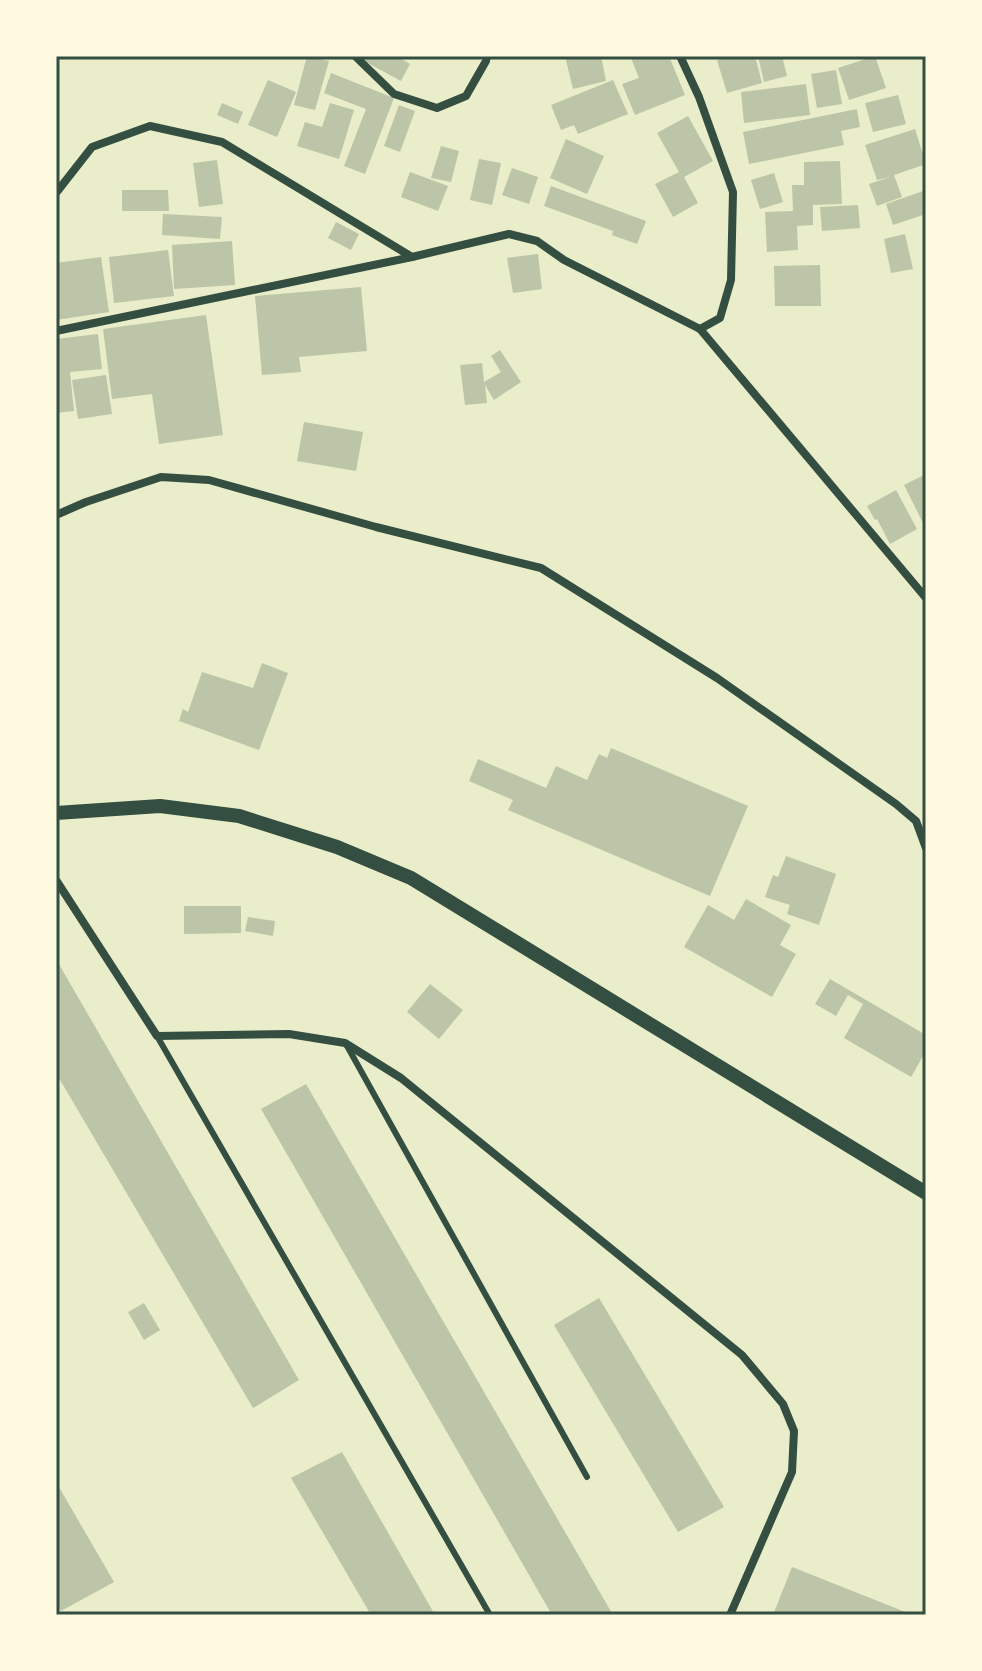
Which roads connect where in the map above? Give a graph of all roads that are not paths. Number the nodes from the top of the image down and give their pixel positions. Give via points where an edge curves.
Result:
1 (355, 56) edge
2 (487, 56) edge
3 (680, 56) edge
4 (56, 193) edge
5 (412, 257) junction
6 (700, 329) junction
7 (56, 331) edge
8 (56, 515) edge
9 (926, 598) edge
10 (56, 813) edge
11 (926, 848) edge
12 (56, 880) edge
13 (157, 1036) junction
14 (345, 1043) junction
15 (926, 1193) edge
16 (587, 1477) dead end
17 (490, 1615) edge
18 (730, 1615) edge

1 - 2 street via 394,94 437,108 466,96
3 - 6 street via 733,192 731,280 720,318
4 - 5 street via 92,147 150,126 222,142
5 - 6 street via 509,234 537,241
5 - 7 street
6 - 9 street
8 - 11 street via 161,477 209,480 541,568 717,678 896,804 916,821
10 - 15 street via 160,806 239,816 337,847 411,878
12 - 13 street
13 - 14 street via 289,1034
13 - 17 lane
14 - 16 lane
14 - 18 street via 401,1078 742,1355 783,1404 794,1431 792,1472

